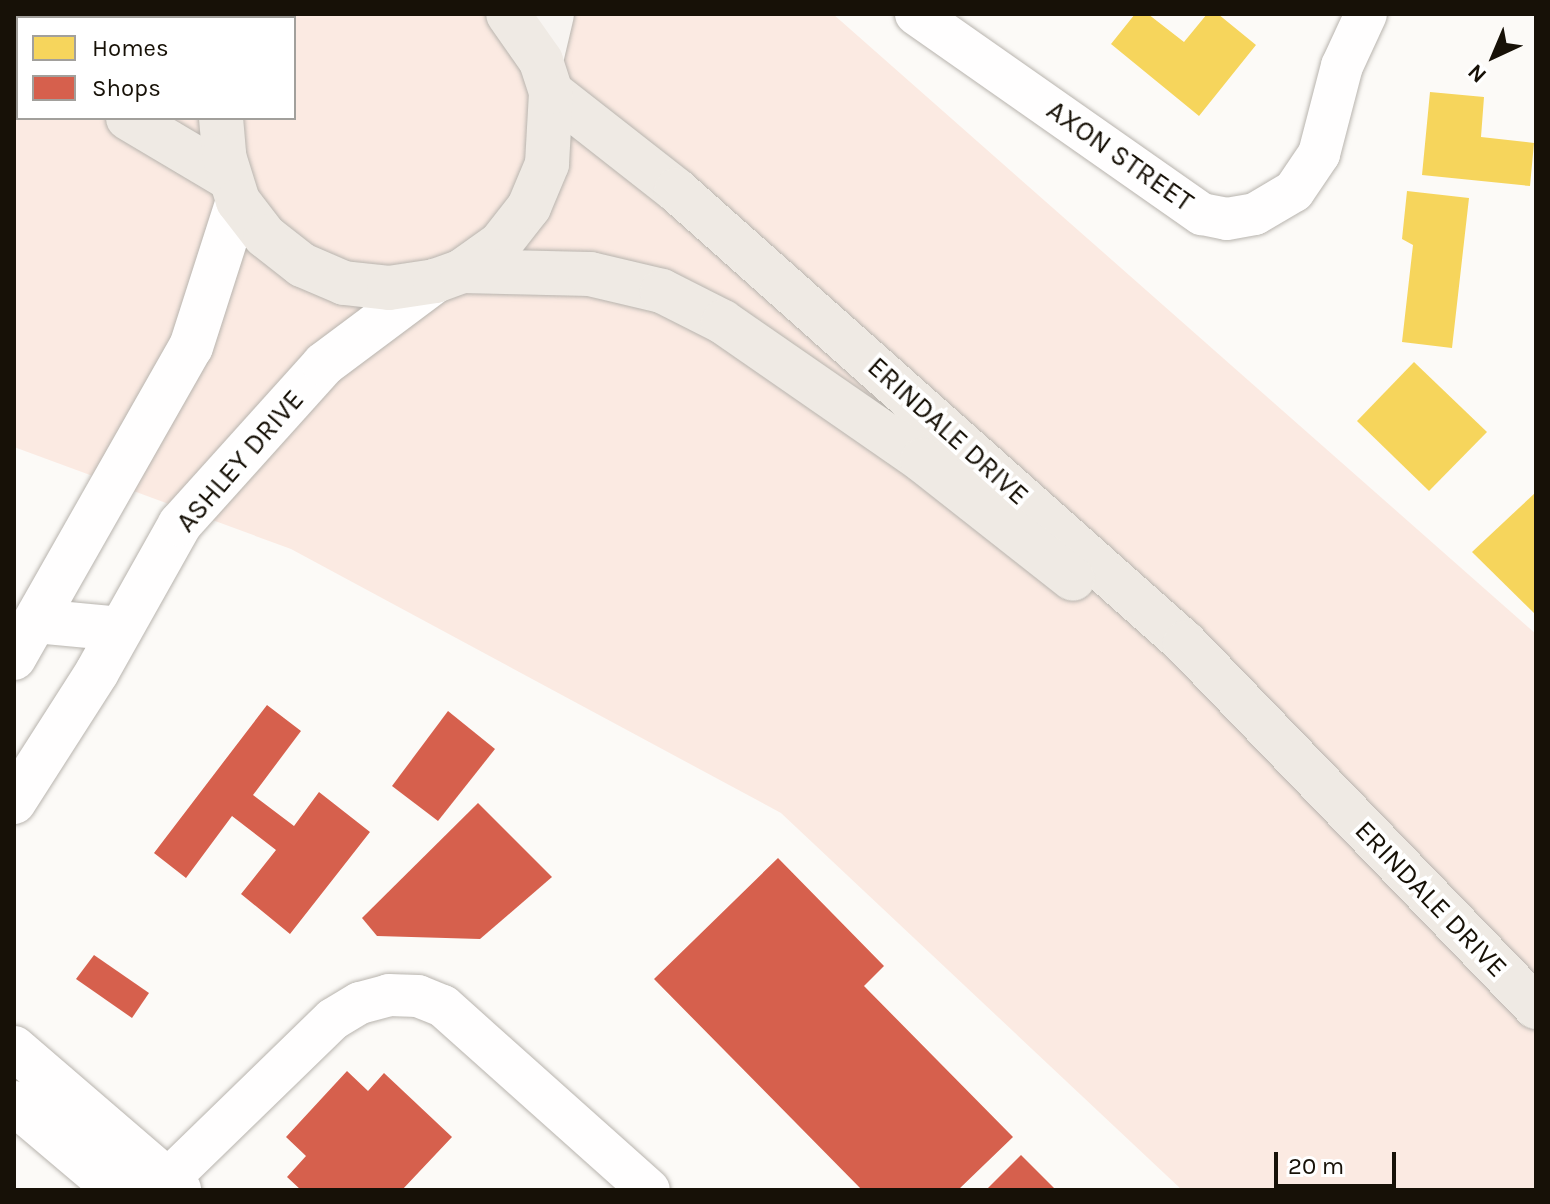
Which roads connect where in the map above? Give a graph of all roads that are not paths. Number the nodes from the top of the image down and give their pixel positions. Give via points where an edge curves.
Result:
1 (508, 14) edge
2 (552, 14) edge
3 (916, 14) edge
4 (1366, 14) edge
5 (546, 76) junction
6 (131, 120) edge
7 (221, 120) edge
8 (234, 190) junction
9 (448, 276) junction
10 (36, 621) junction
11 (121, 629) junction
12 (14, 658) edge
13 (1327, 791) junction
14 (14, 802) edge
15 (1536, 1007) edge
16 (14, 1048) edge
17 (14, 1103) edge
18 (168, 1186) edge
19 (117, 1190) edge
20 (649, 1190) edge

1 - 5 main road, ERINDALE DRIVE
2 - 5 main road
3 - 4 street, AXON STREET via 1202,214 1227,219 1255,214 1294,191 1319,154 1342,66
5 - 9 main road via 547,164 529,207 500,244
5 - 13 main road, ERINDALE DRIVE via 1185,643
6 - 8 main road
7 - 8 main road
8 - 9 main road, ERINDALE DRIVE via 265,236 302,265 344,283 389,288
8 - 10 street via 191,347
9 - 11 street, ASHLEY DRIVE via 324,364 180,524
9 - 13 main road, ERINDALE DRIVE via 590,274 662,291 723,322 922,460
10 - 11 street
10 - 12 street
11 - 14 street, ASHLEY DRIVE
13 - 15 main road, ERINDALE DRIVE
16 - 18 street
17 - 19 street
18 - 20 street via 333,1019 360,1003 389,995 418,996 443,1006

